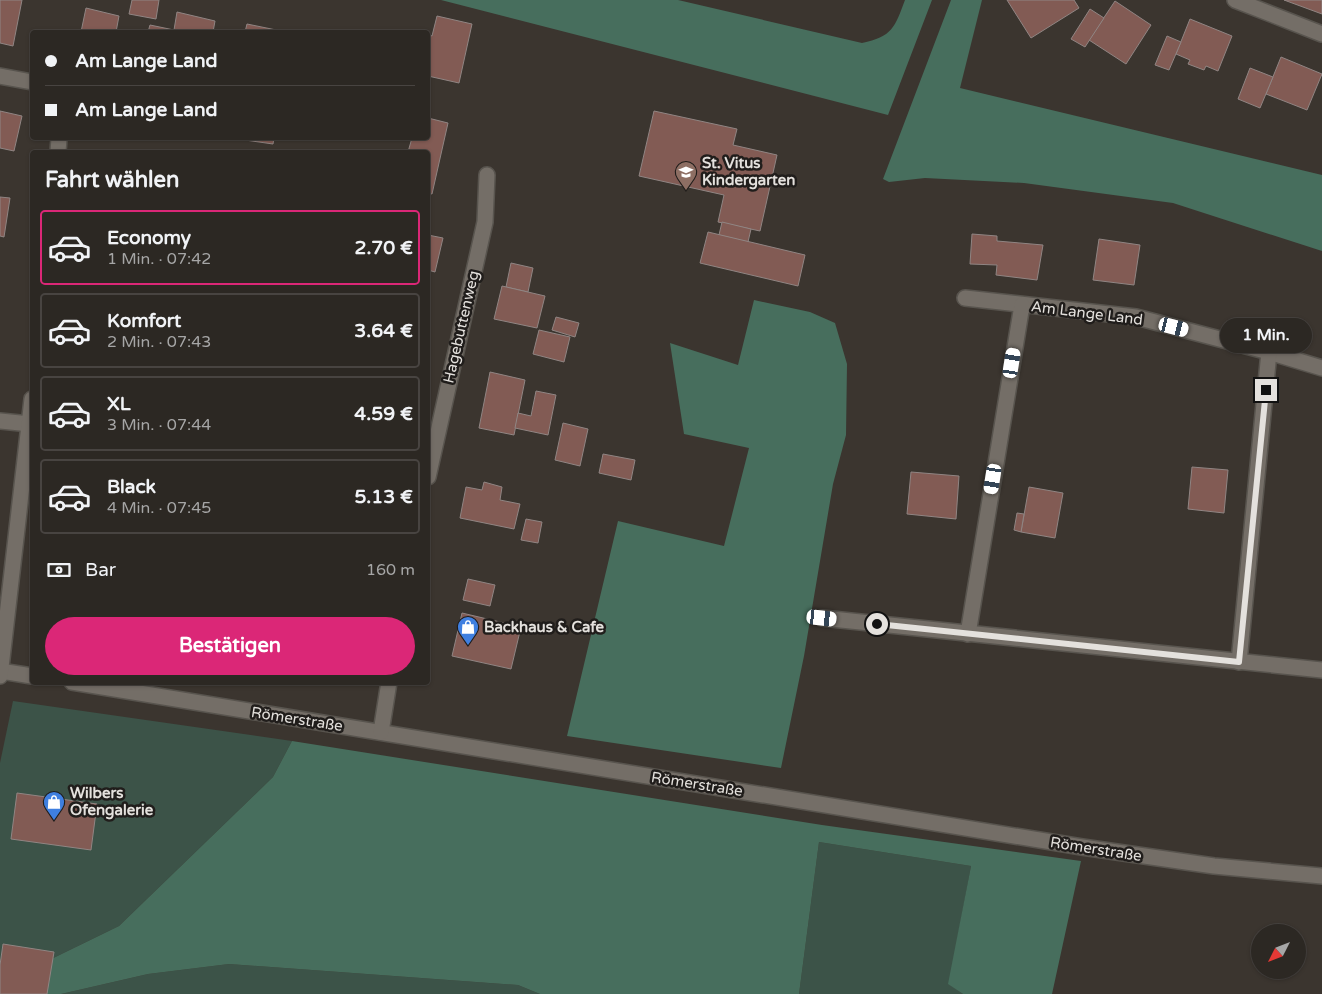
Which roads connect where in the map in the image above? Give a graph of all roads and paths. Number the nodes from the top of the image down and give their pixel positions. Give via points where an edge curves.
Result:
1 (1235, 0) edge
2 (1322, 34) edge
3 (0, 76) edge
4 (30, 82) edge
5 (487, 175) dead end
6 (965, 298) dead end
7 (1022, 305) junction
8 (1269, 352) junction
9 (1322, 368) edge
10 (0, 421) edge
11 (30, 424) joint
12 (430, 468) edge
13 (822, 618) dead end
14 (968, 634) junction
15 (1239, 662) junction
16 (1322, 670) edge
17 (0, 673) edge
18 (30, 676) edge
19 (91, 685) edge
20 (389, 685) edge
21 (381, 732) junction
22 (1322, 876) edge

1 - 2 street
3 - 4 street
5 - 12 street, Hagebuttenweg via 485,222
6 - 7 street, Am Lange Land
7 - 8 street, Am Lange Land via 1136,317
7 - 14 street, Am Lange Land
8 - 9 street, Am Lange Land
8 - 15 street
10 - 11 street
11 - 17 street
13 - 14 street
14 - 15 street
15 - 16 street
17 - 18 street
19 - 21 street, Römerstraße
20 - 21 street
21 - 22 street, Römerstraße via 1082,847 1214,866

